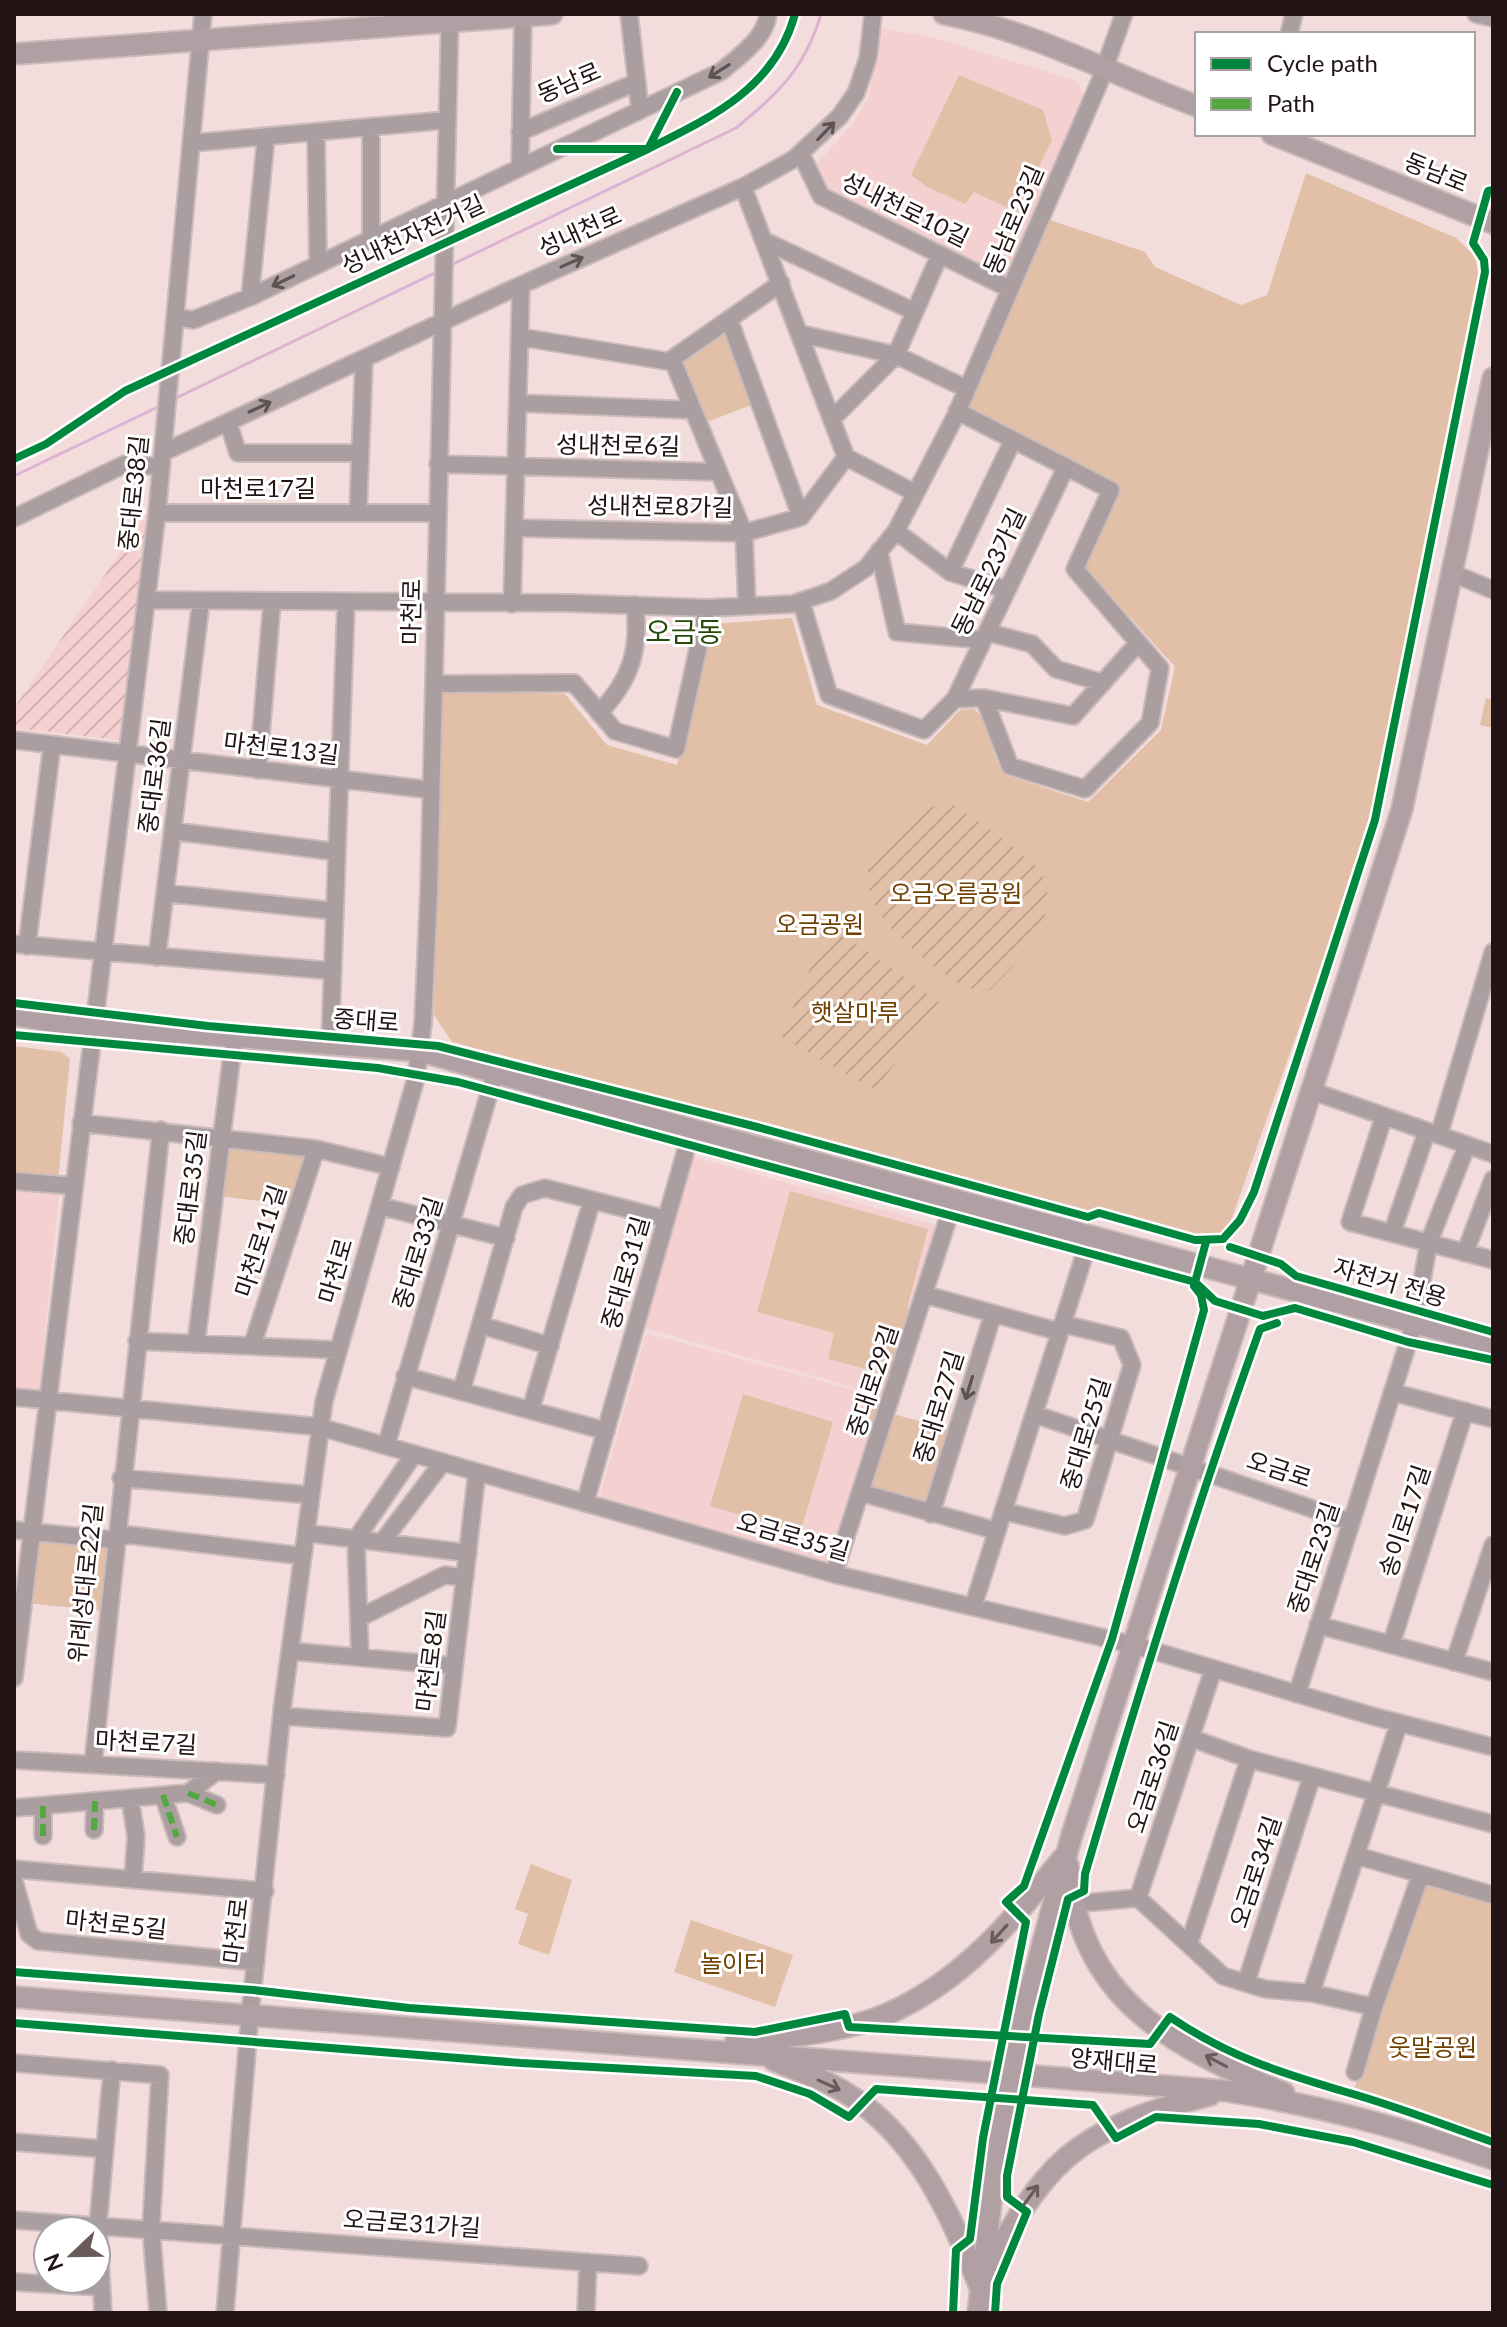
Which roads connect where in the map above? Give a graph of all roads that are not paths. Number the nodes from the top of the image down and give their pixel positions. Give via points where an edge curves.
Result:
1 (203, 14) edge
2 (552, 14) edge
3 (629, 14) edge
4 (768, 14) edge
5 (873, 14) edge
6 (1124, 14) edge
7 (1476, 14) edge
8 (533, 15) edge
9 (952, 15) edge
10 (448, 16) edge
11 (1493, 18) edge
12 (364, 20) edge
13 (201, 38) junction
14 (14, 54) edge
15 (1105, 69) junction
16 (637, 82) junction
17 (1195, 105) edge
18 (640, 110) junction
19 (447, 120) junction
20 (371, 128) junction
21 (520, 132) junction
22 (316, 133) junction
23 (1277, 136) edge
24 (266, 137) junction
25 (192, 143) junction
26 (801, 154) junction
27 (520, 167) junction
28 (743, 187) junction
29 (444, 203) junction
30 (1493, 223) edge
31 (371, 238) junction
32 (765, 241) junction
33 (940, 254) junction
34 (318, 264) junction
35 (781, 283) junction
36 (521, 285) junction
37 (1010, 289) junction
38 (250, 297) junction
39 (915, 312) junction
40 (729, 319) junction
41 (440, 320) junction
42 (176, 326) junction
43 (801, 334) junction
44 (520, 337) junction
45 (896, 355) junction
46 (364, 359) junction
47 (672, 360) junction
48 (1493, 378) edge
49 (967, 389) junction
50 (518, 403) junction
51 (692, 410) junction
52 (957, 411) junction
53 (832, 419) junction
54 (228, 422) junction
55 (1013, 440) junction
56 (360, 453) junction
57 (163, 455) junction
58 (846, 457) junction
59 (438, 464) junction
60 (1066, 467) junction
61 (516, 468) junction
62 (718, 472) junction
63 (915, 493) junction
64 (157, 513) junction
65 (358, 513) junction
66 (438, 513) junction
67 (801, 517) junction
68 (14, 518) edge
69 (514, 528) junction
70 (896, 531) junction
71 (744, 533) junction
72 (879, 551) junction
73 (950, 572) junction
74 (1452, 573) junction
75 (1007, 590) junction
76 (1493, 590) edge
77 (146, 600) junction
78 (201, 601) junction
79 (801, 601) junction
80 (272, 602) junction
81 (346, 603) junction
82 (512, 604) junction
83 (436, 605) junction
84 (635, 605) junction
85 (747, 606) junction
86 (707, 608) junction
87 (985, 636) junction
88 (1138, 643) junction
89 (1103, 683) junction
90 (434, 684) junction
91 (984, 698) junction
92 (955, 699) junction
93 (599, 713) junction
94 (14, 740) edge
95 (52, 745) junction
96 (127, 755) junction
97 (181, 761) junction
98 (258, 770) junction
99 (340, 780) junction
100 (431, 790) junction
101 (173, 831) junction
102 (337, 852) junction
103 (165, 893) junction
104 (335, 911) junction
105 (20, 945) edge
106 (101, 952) junction
107 (1493, 952) edge
108 (157, 957) junction
109 (333, 971) junction
110 (14, 1015) edge
111 (92, 1027) junction
112 (234, 1038) junction
113 (330, 1045) junction
114 (420, 1051) junction
115 (495, 1073) junction
116 (1312, 1091) junction
117 (1384, 1116) junction
118 (81, 1123) junction
119 (692, 1129) junction
120 (161, 1130) junction
121 (1433, 1133) junction
122 (221, 1137) junction
123 (1467, 1145) junction
124 (316, 1149) junction
125 (1493, 1154) edge
126 (391, 1167) junction
127 (1493, 1179) edge
128 (14, 1181) edge
129 (74, 1186) junction
130 (592, 1200) junction
131 (954, 1200) junction
132 (380, 1206) junction
133 (666, 1219) junction
134 (452, 1224) junction
135 (1392, 1233) junction
136 (1090, 1237) junction
137 (506, 1238) junction
138 (1429, 1242) junction
139 (1465, 1253) junction
140 (1493, 1260) edge
141 (1250, 1279) junction
142 (926, 1295) junction
143 (993, 1314) junction
144 (1414, 1324) junction
145 (481, 1325) junction
146 (1062, 1328) junction
147 (137, 1341) junction
148 (196, 1344) junction
149 (1493, 1344) edge
150 (252, 1346) junction
151 (550, 1346) junction
152 (338, 1350) junction
153 (405, 1376) junction
154 (462, 1389) junction
155 (1392, 1392) junction
156 (14, 1397) edge
157 (49, 1400) junction
158 (129, 1408) junction
159 (531, 1409) junction
160 (1465, 1411) junction
161 (1034, 1414) junction
162 (1493, 1419) edge
163 (320, 1427) junction
164 (606, 1431) junction
165 (1111, 1439) junction
166 (386, 1446) junction
167 (414, 1454) junction
168 (443, 1462) junction
169 (1191, 1468) junction
170 (477, 1472) junction
171 (121, 1478) junction
172 (862, 1493) junction
173 (311, 1495) junction
174 (585, 1503) junction
175 (1003, 1511) junction
176 (931, 1514) junction
177 (1351, 1522) junction
178 (22, 1530) edge
179 (997, 1531) junction
180 (306, 1533) junction
181 (356, 1539) junction
182 (114, 1540) junction
183 (382, 1542) junction
184 (1493, 1545) edge
185 (468, 1553) junction
186 (303, 1556) junction
187 (834, 1574) junction
188 (465, 1578) junction
189 (973, 1607) junction
190 (359, 1618) junction
191 (1318, 1625) junction
192 (1134, 1645) junction
193 (1391, 1645) junction
194 (290, 1651) junction
195 (360, 1658) junction
196 (1454, 1662) junction
197 (454, 1666) junction
198 (1213, 1670) junction
199 (1493, 1672) edge
200 (14, 1678) edge
201 (1297, 1694) junction
202 (282, 1716) junction
203 (1399, 1723) junction
204 (1191, 1738) junction
205 (1493, 1747) edge
206 (1249, 1759) junction
207 (14, 1760) edge
208 (93, 1764) junction
209 (217, 1771) junction
210 (276, 1775) junction
211 (1312, 1776) junction
212 (188, 1793) junction
213 (1377, 1794) junction
214 (163, 1795) junction
215 (130, 1798) junction
216 (95, 1801) junction
217 (217, 1805) dead end
218 (43, 1806) junction
219 (14, 1808) edge
220 (1493, 1824) edge
221 (94, 1830) dead end
222 (43, 1836) dead end
223 (177, 1837) dead end
224 (1067, 1853) junction
225 (1358, 1856) junction
226 (14, 1869) edge
227 (1421, 1874) junction
228 (133, 1879) junction
229 (14, 1881) edge
230 (265, 1891) junction
231 (1493, 1895) edge
232 (1138, 1898) junction
233 (1072, 1904) junction
234 (1189, 1944) junction
235 (256, 1962) junction
236 (1246, 1983) junction
237 (1311, 1993) junction
238 (14, 1997) edge
239 (1374, 2007) junction
240 (250, 2014) junction
241 (689, 2049) junction
242 (758, 2054) junction
243 (14, 2063) edge
244 (112, 2070) junction
245 (1355, 2072) dead end
246 (1227, 2091) junction
247 (1312, 2105) junction
248 (14, 2142) edge
249 (105, 2149) junction
250 (1493, 2159) edge
251 (99, 2215) edge
252 (112, 2226) edge
253 (151, 2228) junction
254 (231, 2234) junction
255 (588, 2262) junction
256 (639, 2266) dead end
257 (980, 2287) junction
258 (158, 2313) edge
259 (225, 2313) edge
260 (586, 2313) edge
261 (978, 2313) edge

1 - 13 street, 중대로38길
2 - 8 main road
3 - 16 street, 동남로
4 -> 18 street via 750,47 722,71
26 -> 5 street, 성내천로 via 856,93 868,58
6 - 15 street, 동남로23길
7 - 11 street
8 - 10 main road
8 - 21 street, 동남로
9 - 15 main road via 1038,39
10 - 12 main road
10 - 19 street, 마천로
12 - 13 main road
13 - 14 main road
13 - 25 street, 중대로38길
15 - 17 main road
15 - 37 street, 동남로23길
16 - 18 street, 동남로
16 - 21 street, 동남로
18 - 27 street
19 - 20 street
19 - 29 street, 마천로
20 - 22 street
20 - 31 street
21 - 27 street, 동남로
22 - 24 street
22 - 34 street
23 - 30 main road, 동남로
24 - 25 street
24 - 38 street
25 - 42 street, 중대로38길
26 - 28 street, 성내천로
26 - 33 street, 성내천로10길 via 821,196
27 - 29 street
28 - 32 street
36 -> 28 street, 성내천로
29 - 31 street
29 - 41 street, 마천로
31 - 34 street
32 - 35 street
32 - 39 street
33 - 37 street, 성내천로10길
33 - 39 street
34 -> 38 street
35 - 40 street
35 - 43 street
36 - 41 street, 성내천로
36 - 44 street
37 - 49 street, 동남로23길
38 - 42 street
39 - 45 street
40 - 47 street
40 - 67 street
41 - 46 street, 성내천로
41 - 59 street, 마천로
42 - 57 street, 중대로38길
43 - 45 street
43 - 53 street
44 - 47 street
44 - 50 street
45 - 49 street
45 - 53 street
54 -> 46 street, 성내천로
46 - 56 street
47 - 51 street
48 - 74 main road
49 - 52 street, 동남로23길
50 - 51 street, 성내천로6길
50 - 61 street
51 - 62 street
52 - 55 street
52 - 63 street, 동남로23길
53 - 58 street
54 - 56 street via 238,453
54 - 57 street, 성내천로
55 - 60 street
55 - 73 street, 동남로23가길
56 - 65 street
57 - 64 street, 중대로38길
57 - 68 street, 성내천로 via 125,464
58 - 63 street
58 - 67 street
59 - 61 street, 성내천로6길
59 - 66 street, 마천로
60 - 75 street, 동남로23가길
60 - 88 street via 1111,490 1075,569
61 - 62 street, 성내천로6길
61 - 69 street
62 - 71 street
63 - 70 street, 동남로23길
64 - 65 street, 마천로17길
64 - 77 street, 중대로38길
65 - 66 street, 마천로17길
66 - 83 street, 마천로
67 - 71 street, 성내천로8가길
69 - 71 street, 성내천로8가길
69 - 82 street
70 - 72 street, 동남로23길
70 - 73 street
71 - 85 street
72 - 79 street, 동남로23길 via 866,568 831,591
72 - 87 street via 897,632
73 - 75 street
74 - 76 street
74 - 116 main road via 1402,809
75 - 87 street, 동남로23가길
77 - 78 street, 동남로23길
77 - 96 street, 중대로38길
78 - 80 street, 동남로23길
78 - 97 street, 중대로36길
79 - 85 street, 동남로23길
79 - 92 street, 동남로23가길 via 829,695 924,730
80 - 81 street, 동남로23길
80 - 98 street
81 - 83 street, 동남로23길
81 - 99 street
82 - 83 street, 동남로23길
82 - 84 street, 동남로23길
83 - 90 street, 마천로
84 - 86 street, 동남로23길
84 - 93 street via 635,660 627,680
85 - 86 street, 동남로23길
86 - 93 street via 676,749 615,731
87 - 89 street via 1032,644 1056,669
87 - 92 street, 동남로23가길
88 - 89 street
88 - 91 street via 1160,668 1150,723 1085,789 1010,766
89 - 91 street via 1073,716
90 - 93 street via 574,683
90 - 100 street, 마천로
91 - 92 street
94 - 95 street, 마천로13길
95 - 96 street, 마천로13길
95 - 105 street
96 - 97 street, 마천로13길
96 - 106 street, 중대로38길
97 - 98 street, 마천로13길
97 - 101 street, 중대로36길
98 - 99 street, 마천로13길
99 - 100 street, 마천로13길
99 - 102 street
100 - 114 street, 마천로
101 - 102 street
101 - 103 street, 중대로36길
102 - 104 street
103 - 104 street
103 - 108 street, 중대로36길
104 - 109 street
105 - 106 street
106 - 108 street
106 - 111 street, 중대로38길
107 - 121 street
108 - 109 street
109 - 113 street
110 - 111 main road, 중대로
111 - 112 main road, 중대로
111 - 118 street, 중대로38길
112 - 113 main road, 중대로
112 - 122 street, 중대로35길
113 - 114 main road, 중대로
114 - 115 main road, 중대로
114 - 126 street, 마천로
115 - 119 main road, 중대로
115 - 134 street, 중대로33길
116 - 117 street
116 - 141 main road
117 - 121 street
117 - 135 street via 1350,1222
118 - 120 street
118 - 129 street, 중대로38길
119 - 131 main road, 중대로
119 - 133 street, 중대로31길
120 - 122 street
120 - 147 street, 위례성대로22길
121 - 123 street
121 - 135 street
122 - 124 street
122 - 148 street, 중대로35길
123 - 125 street
123 - 138 street, 중대로23길
124 - 126 street
124 - 150 street, 마천로11길
126 - 132 street, 마천로
127 - 139 street
128 - 129 street
129 - 157 street, 중대로38길
130 - 133 street
130 - 137 street via 545,1188 531,1190 514,1207
130 - 151 street
131 - 136 main road, 중대로
131 - 142 street, 중대로29길
132 - 134 street
132 - 152 street, 마천로
133 - 164 street, 중대로31길
134 - 137 street
134 - 153 street, 중대로33길
135 - 138 street
136 - 141 main road, 중대로
136 - 146 street
137 - 145 street
138 - 139 street
138 - 144 street, 중대로23길
139 - 140 street
141 - 144 main road, 중대로
141 - 169 main road
142 - 143 street, 중대로25길
142 - 172 street, 중대로29길
143 - 146 street, 중대로25길
143 -> 176 street, 중대로27길
144 - 149 main road, 중대로
144 - 155 street, 중대로23길
145 - 151 street
145 - 154 street
146 - 161 street
146 - 165 street, 중대로25길 via 1121,1338 1127,1349 1132,1365
147 - 148 street
147 - 158 street, 위례성대로22길
148 - 150 street
150 - 152 street
151 - 159 street
152 - 163 street, 마천로
153 - 154 street
153 - 166 street, 중대로33길
154 - 159 street
155 - 160 street
155 - 177 street, 중대로23길
156 - 157 street
157 - 158 street
157 - 178 street, 중대로38길
158 - 163 street
158 - 171 street, 위례성대로22길
159 - 164 street
160 - 162 street
160 - 193 street, 송이로17길
161 - 165 street, 오금로
161 - 175 street
163 - 166 street, 오금로35길
163 - 173 street, 마천로
164 - 174 street, 중대로31길
165 - 169 street, 오금로
165 - 175 street, 중대로25길 via 1085,1520 1065,1526
166 - 167 street, 오금로35길
167 - 168 street, 오금로35길
167 - 181 street
168 - 170 street, 오금로35길
168 - 183 street
169 - 177 street, 오금로
169 - 192 main road
170 - 174 street, 오금로35길
170 - 185 street, 마천로8길
171 - 173 street
171 - 182 street, 위례성대로22길
172 - 176 street
172 - 187 street, 중대로29길
173 - 180 street, 마천로
174 - 187 street, 오금로35길
175 - 179 street
176 - 179 street
177 - 191 street, 중대로23길
178 - 182 street
178 - 200 street, 중대로38길
179 - 189 street
180 - 181 street
180 - 186 street, 마천로
181 - 183 street
181 - 190 street
182 - 186 street via 129,1535
182 - 208 street, 위례성대로22길
183 - 185 street
184 - 196 street
185 - 188 street, 마천로8길
186 - 194 street, 마천로
187 - 189 street, 오금로35길
188 - 190 street, 마천로8길 via 445,1575
188 - 197 street, 마천로8길
189 - 192 street, 오금로35길
190 - 195 street
191 - 193 street
191 - 201 street, 중대로23길
192 - 198 street
192 - 224 main road
193 - 196 street
194 - 195 street
194 - 202 street, 마천로
195 - 197 street
196 - 199 street
197 - 202 street, 마천로8길 via 447,1728
198 - 201 street
198 - 204 street, 오금로36길
201 - 203 street
202 - 210 street, 마천로
203 - 205 street
203 - 213 street
204 - 206 street
204 - 232 street, 오금로36길
206 - 211 street
206 - 234 street, 오금로34길
207 - 208 street, 마천로7길
208 - 209 street, 마천로7길
209 - 210 street, 마천로7길
209 - 212 street
210 - 230 street, 마천로
211 - 213 street
211 - 236 street, 오금로34길
212 - 214 street
212 - 217 street
213 - 220 street
213 - 225 street
214 - 215 street
214 - 223 street
215 - 216 street
215 - 228 street via 136,1837
216 - 218 street
216 - 221 street
218 - 219 street
218 - 222 street
224 - 233 main road
224 -> 241 main road via 986,1948 932,1991 883,2016 805,2034
224 - 257 main road, bridge via 1000,2126
225 - 227 street
225 - 237 street
226 - 228 street
227 - 231 street
227 - 239 street
228 - 230 street
229 - 235 street, 마천로5길 via 29,1934 38,1941
230 - 235 street, 마천로
232 - 233 street
232 - 234 street
247 -> 233 main road via 1174,2039 1132,2007 1105,1980
234 - 236 street via 1223,1976
235 - 240 street, 마천로
236 - 237 street
237 - 239 street
238 - 240 main road, 양재대로
239 - 245 street
240 - 241 main road, 양재대로
240 - 254 street, 마천로
241 - 242 main road, 양재대로
242 - 246 main road, 양재대로
242 -> 257 main road via 846,2093 919,2162 951,2216
243 - 244 street
244 - 249 street
244 - 253 street via 160,2075
246 - 247 main road, 양재대로
257 -> 246 main road via 1016,2216 1045,2176 1079,2146 1118,2123
247 - 250 main road, 양재대로
248 - 249 street
249 - 251 street
252 - 253 street, 오금로31가길
253 - 254 street, 오금로31가길
253 - 258 street
254 - 255 street, 오금로31가길
254 - 259 street, 마천로
255 - 256 street, 오금로31가길
255 - 260 street
257 - 261 main road

